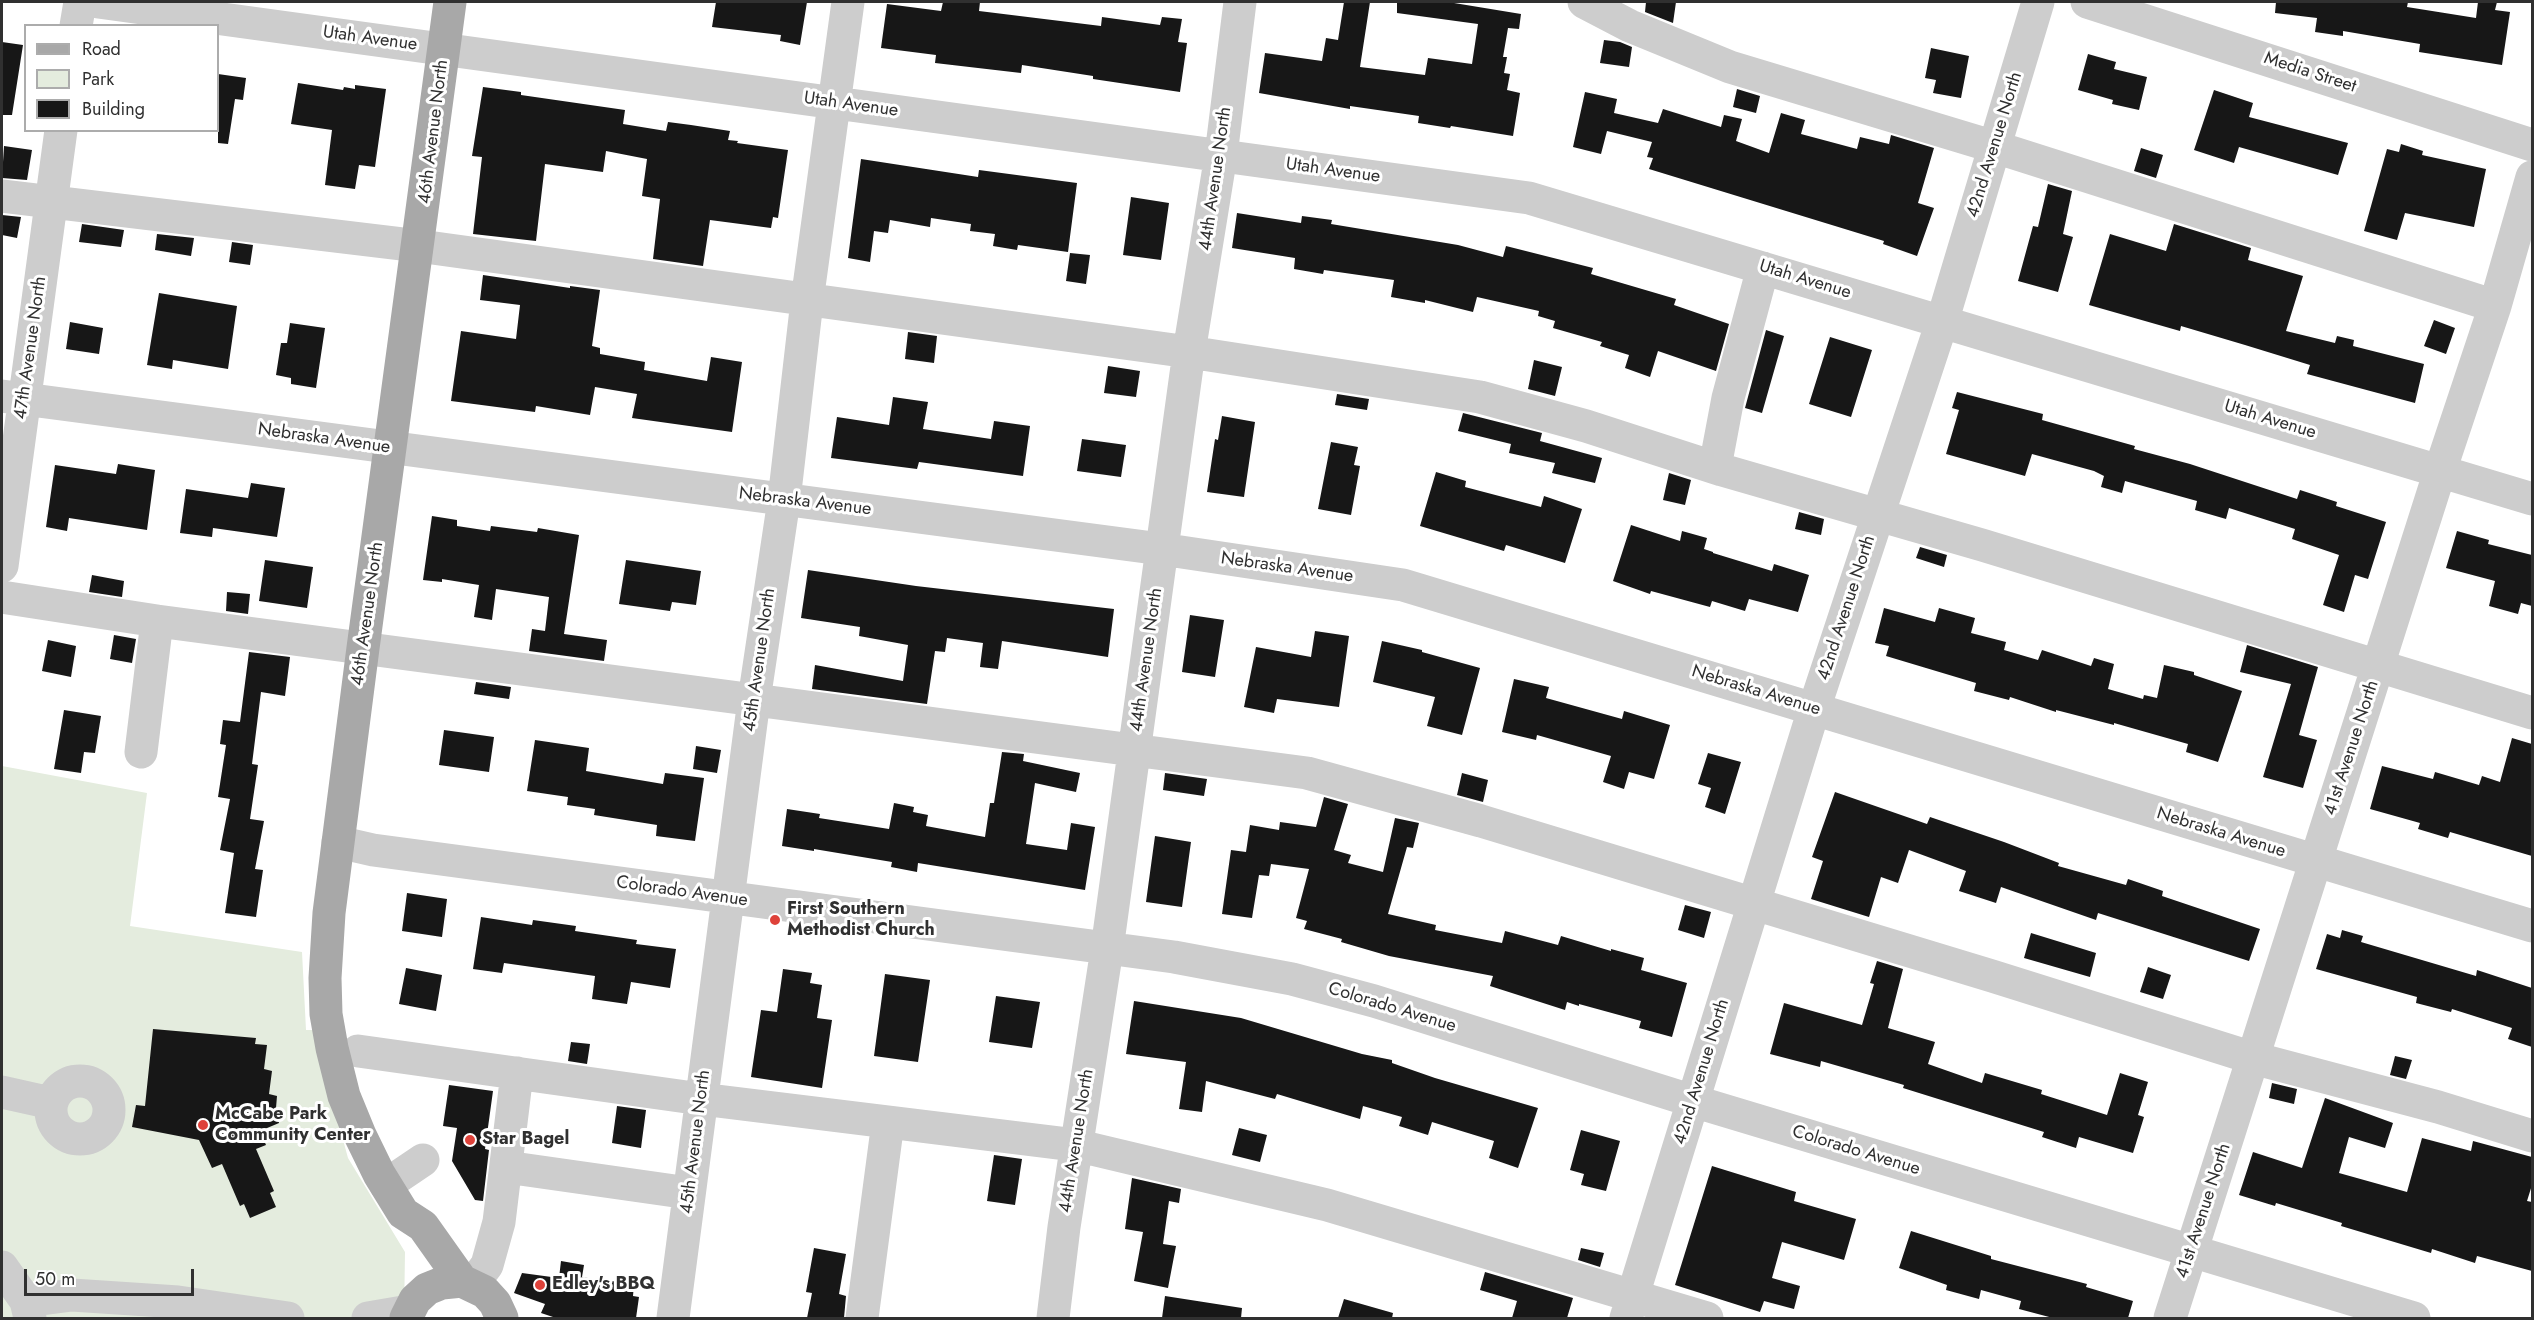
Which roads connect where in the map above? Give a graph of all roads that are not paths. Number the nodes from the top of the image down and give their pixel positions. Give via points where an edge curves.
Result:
1 (80, 2) edge
2 (98, 2) edge
3 (450, 2) edge
4 (848, 2) edge
5 (1240, 2) edge
6 (1584, 2) edge
7 (2038, 2) edge
8 (2087, 2) edge
9 (76, 24) edge
10 (444, 50) junction
11 (834, 102) junction
12 (61, 132) edge
13 (2532, 144) edge
14 (1995, 147) junction
15 (1221, 155) junction
16 (2532, 177) edge
17 (2, 196) edge
18 (51, 202) junction
19 (419, 246) junction
20 (1763, 268) junction
21 (807, 301) junction
22 (2495, 306) junction
23 (1942, 322) junction
24 (1189, 352) junction
25 (13, 397) edge
26 (390, 448) junction
27 (1715, 467) junction
28 (2440, 471) junction
29 (2532, 499) edge
30 (784, 500) junction
31 (1877, 516) junction
32 (1161, 549) junction
33 (2, 566) edge
34 (2, 597) edge
35 (157, 621) junction
36 (363, 648) junction
37 (2379, 665) junction
38 (754, 700) junction
39 (1814, 709) junction
40 (2532, 713) edge
41 (1135, 751) junction
42 (141, 752) dead end
43 (338, 842) junction
44 (2315, 862) junction
45 (728, 898) junction
46 (1754, 904) junction
47 (2532, 926) edge
48 (1107, 949) junction
49 (358, 1051) dead end
50 (2253, 1058) junction
51 (517, 1073) junction
52 (2, 1092) edge
53 (701, 1099) junction
54 (1693, 1101) junction
55 (51, 1103) dead end
56 (888, 1122) junction
57 (2532, 1136) edge
58 (1075, 1145) junction
59 (423, 1160) dead end
60 (506, 1167) junction
61 (386, 1185) junction
62 (689, 1193) junction
63 (403, 1213) junction
64 (2190, 1252) junction
65 (2, 1267) edge
66 (467, 1283) junction
67 (1630, 1307) edge
68 (412, 1308) edge
69 (28, 1310) edge
70 (288, 1318) edge
71 (368, 1318) edge
72 (502, 1318) edge
73 (673, 1318) edge
74 (862, 1318) edge
75 (1053, 1318) edge
76 (1707, 1318) edge
77 (2170, 1318) edge
78 (2414, 1318) edge

1 - 9 street
2 - 10 street, Utah Avenue
3 - 10 main road, 46th Avenue North
4 - 11 street, 45th Avenue North
5 - 15 street, 44th Avenue North
6 - 14 street via 1730,67
7 - 14 street, 42nd Avenue North
8 - 13 street, Media Street
10 - 11 street, Utah Avenue
10 - 19 main road, 46th Avenue North
11 - 15 street, Utah Avenue
11 - 21 street, 45th Avenue North
12 - 18 street, 47th Avenue North
14 - 22 street
14 - 23 street, 42nd Avenue North
15 - 20 street, Utah Avenue via 1529,198
15 - 24 street, 44th Avenue North
16 - 22 street, 41st Avenue North
17 - 18 street
18 - 19 street
18 - 25 street, 47th Avenue North
19 - 21 street
19 - 26 main road, 46th Avenue North
20 - 23 street, Utah Avenue
20 - 27 street via 1728,398
21 - 24 street
21 - 30 street, 45th Avenue North
22 - 28 street, 41st Avenue North
23 - 28 street, Utah Avenue
23 - 31 street, 42nd Avenue North
24 - 27 street via 1480,397
24 - 32 street, 44th Avenue North
25 - 26 street, Nebraska Avenue
25 - 33 street, 47th Avenue North
26 - 30 street, Nebraska Avenue
26 - 36 main road, 46th Avenue North
27 - 31 street
28 - 29 street, Utah Avenue
28 - 37 street, 41st Avenue North
30 - 32 street, Nebraska Avenue
30 - 38 street, 45th Avenue North
31 - 37 street
31 - 39 street, 42nd Avenue North
32 - 39 street, Nebraska Avenue via 1403,585
32 - 41 street, 44th Avenue North
34 - 35 street
35 - 36 street
35 - 42 street
36 - 38 street
36 - 43 main road, 46th Avenue North
37 - 40 street
37 - 44 street, 41st Avenue North
38 - 41 street
38 - 45 street, 45th Avenue North
39 - 44 street, Nebraska Avenue
39 - 46 street, 42nd Avenue North
41 - 46 street via 1307,773 1414,801
41 - 48 street, 44th Avenue North
43 - 45 street, Colorado Avenue
43 - 61 main road, 46th Avenue North via 326,938 327,1023 344,1096
44 - 47 street, Nebraska Avenue
44 - 50 street, 41st Avenue North
45 - 48 street, Colorado Avenue
45 - 53 street, 45th Avenue North
46 - 50 street
46 - 54 street, 42nd Avenue North
48 - 54 street, Colorado Avenue via 1292,979
48 - 58 street, 44th Avenue North
49 - 51 street
50 - 57 street
50 - 64 street, 41st Avenue North
51 - 53 street
51 - 60 street
52 - 55 street
53 - 56 street
53 - 62 street, 45th Avenue North
54 - 64 street, Colorado Avenue
54 - 67 street, 42nd Avenue North
56 - 58 street
56 - 74 street
58 - 67 street via 1327,1205
58 - 75 street, 44th Avenue North
59 - 61 street
60 - 62 street
60 - 66 street via 491,1254 482,1274
61 - 63 main road, 46th Avenue North
62 - 73 street, 45th Avenue North
63 - 66 main road, 46th Avenue North via 423,1226
63 - 68 main road, 46th Avenue North via 402,1226 420,1263 424,1283
64 - 77 street, 41st Avenue North
64 - 78 street, Colorado Avenue
65 - 69 street
66 - 68 main road via 442,1283
66 - 72 main road, 46th Avenue North via 485,1292
67 - 76 street
68 - 71 street
69 - 70 street via 72,1295 178,1302

